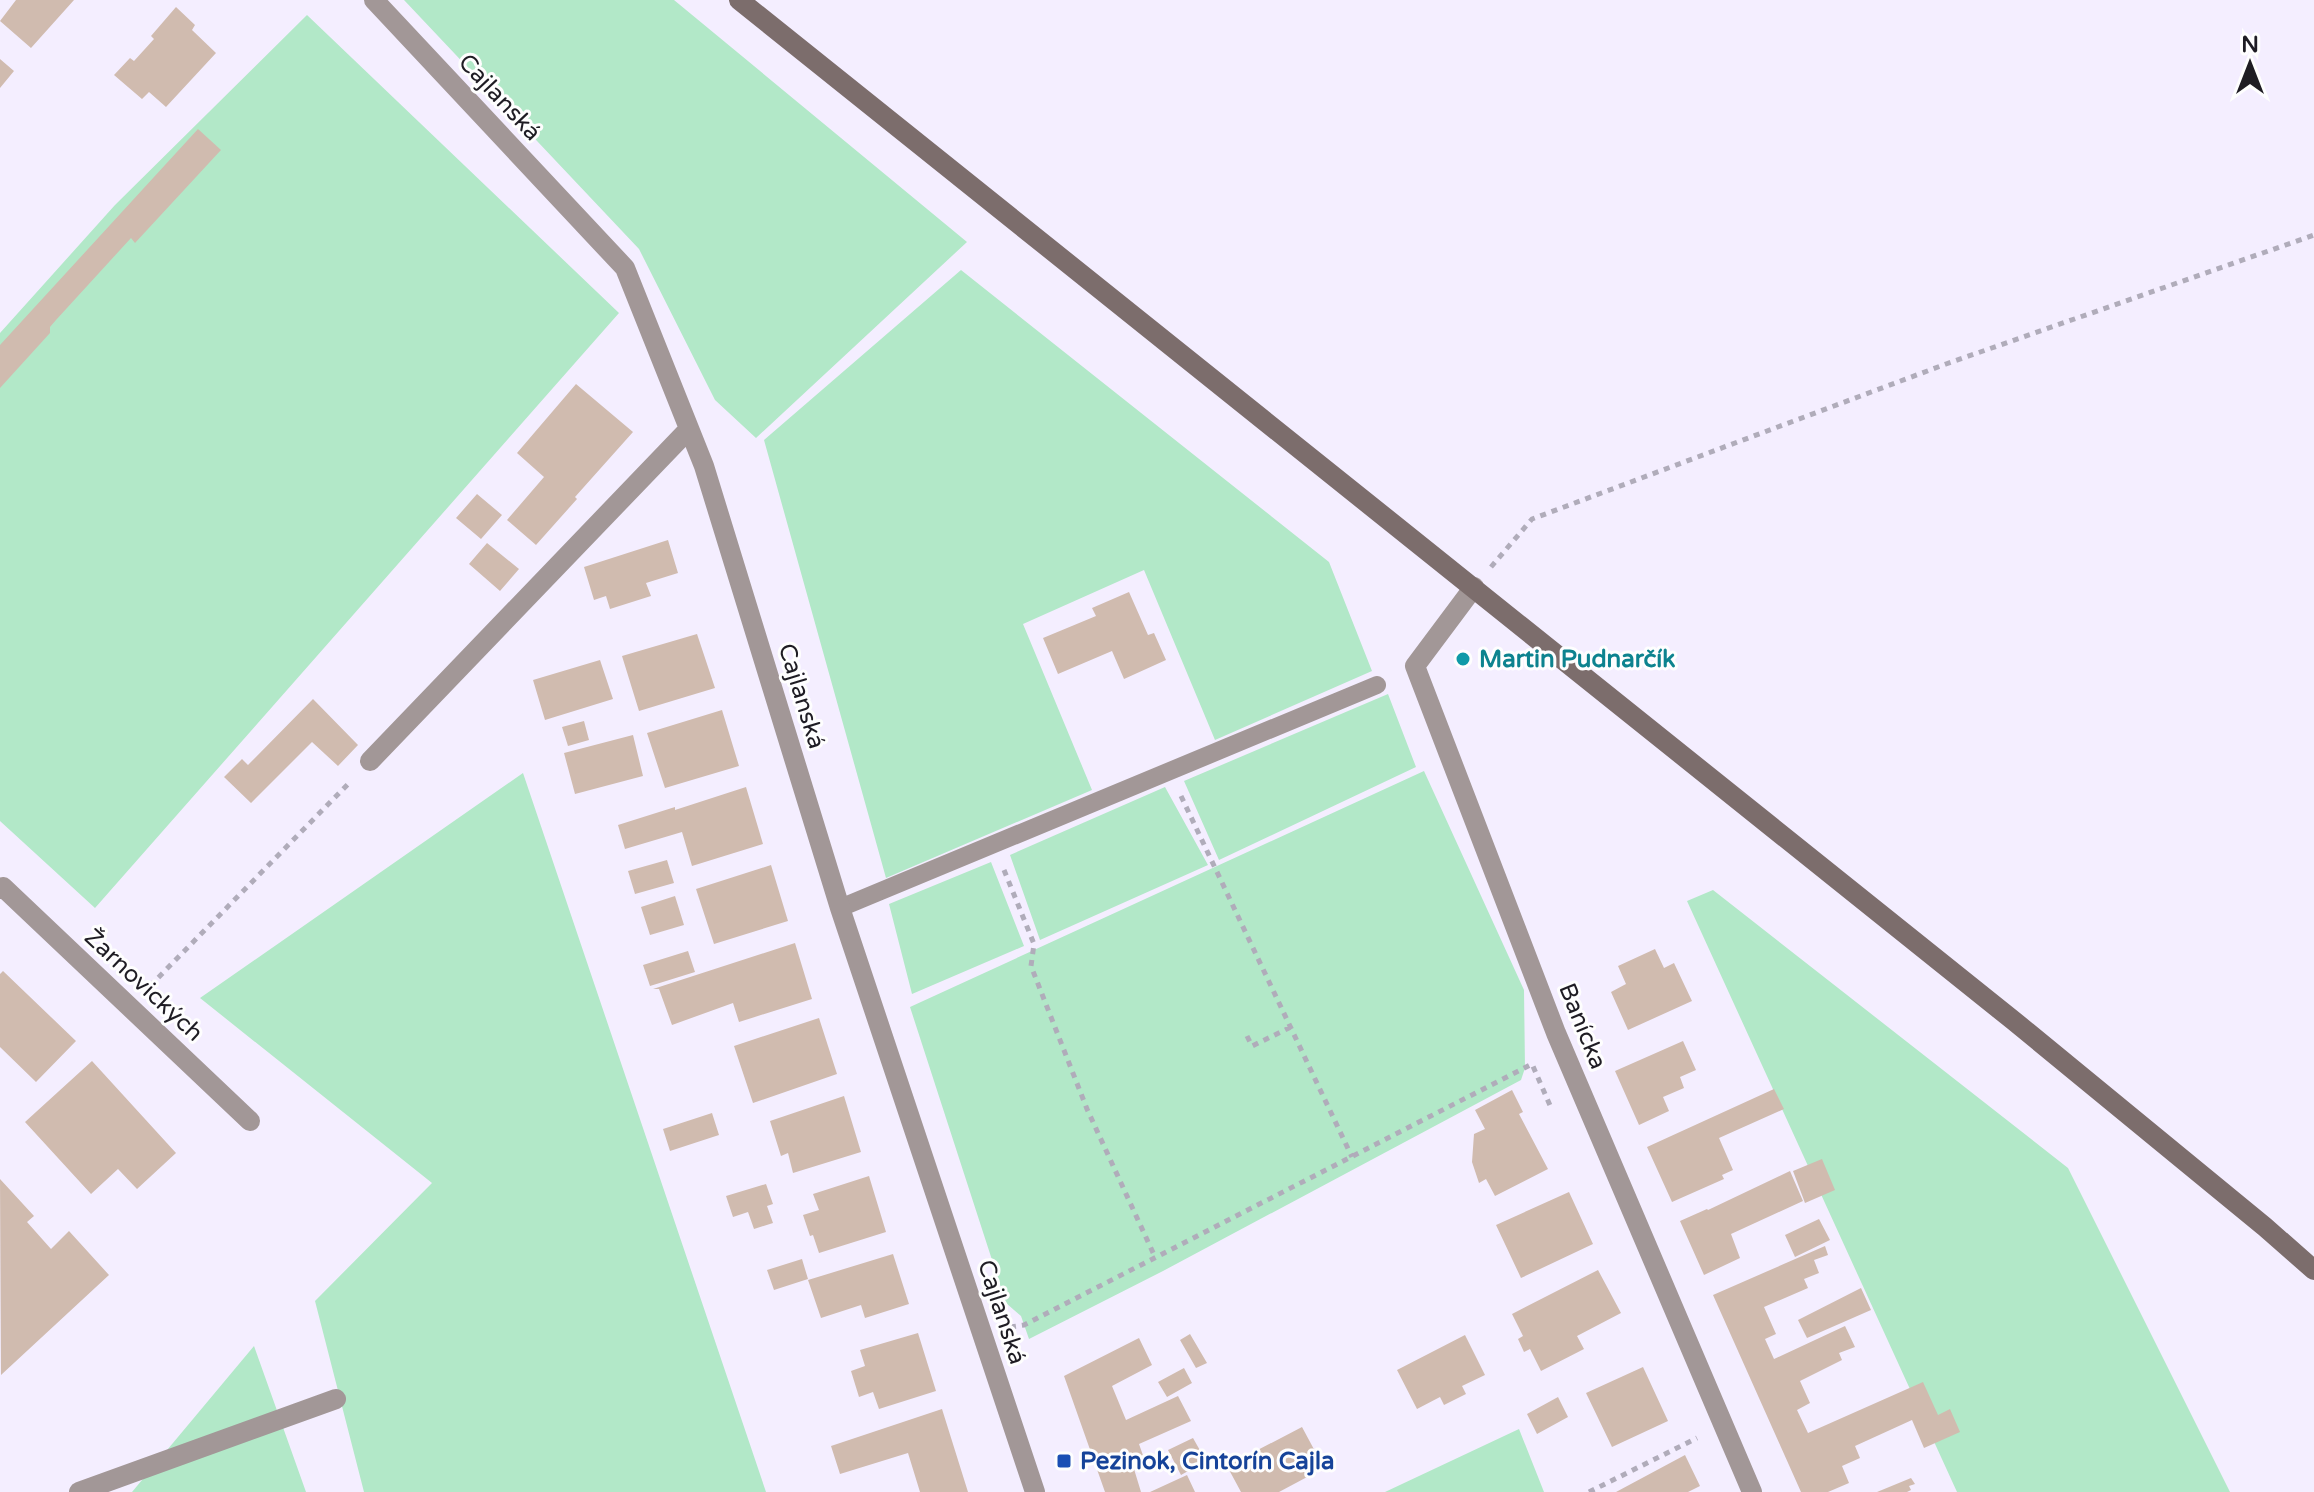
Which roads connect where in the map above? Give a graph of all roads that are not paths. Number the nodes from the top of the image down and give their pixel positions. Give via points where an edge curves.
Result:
1 (374, 0) edge
2 (739, 0) edge
3 (689, 429) junction
4 (1474, 587) junction
5 (1377, 685) dead end
6 (370, 761) road end
7 (1, 887) edge
8 (840, 908) junction
9 (250, 1121) dead end
10 (2314, 1270) edge
11 (336, 1399) dead end
12 (79, 1492) edge
13 (1035, 1492) edge
14 (1752, 1492) edge

1 - 3 street, Cajlanská via 625,268
2 - 4 main road
3 - 6 street
3 - 8 street, Cajlanská
4 - 10 main road
4 - 14 street, Banícka via 1415,666 1556,1033
5 - 8 lane
7 - 9 street, Žarnovických
8 - 13 street, Cajlanská
11 - 12 street

